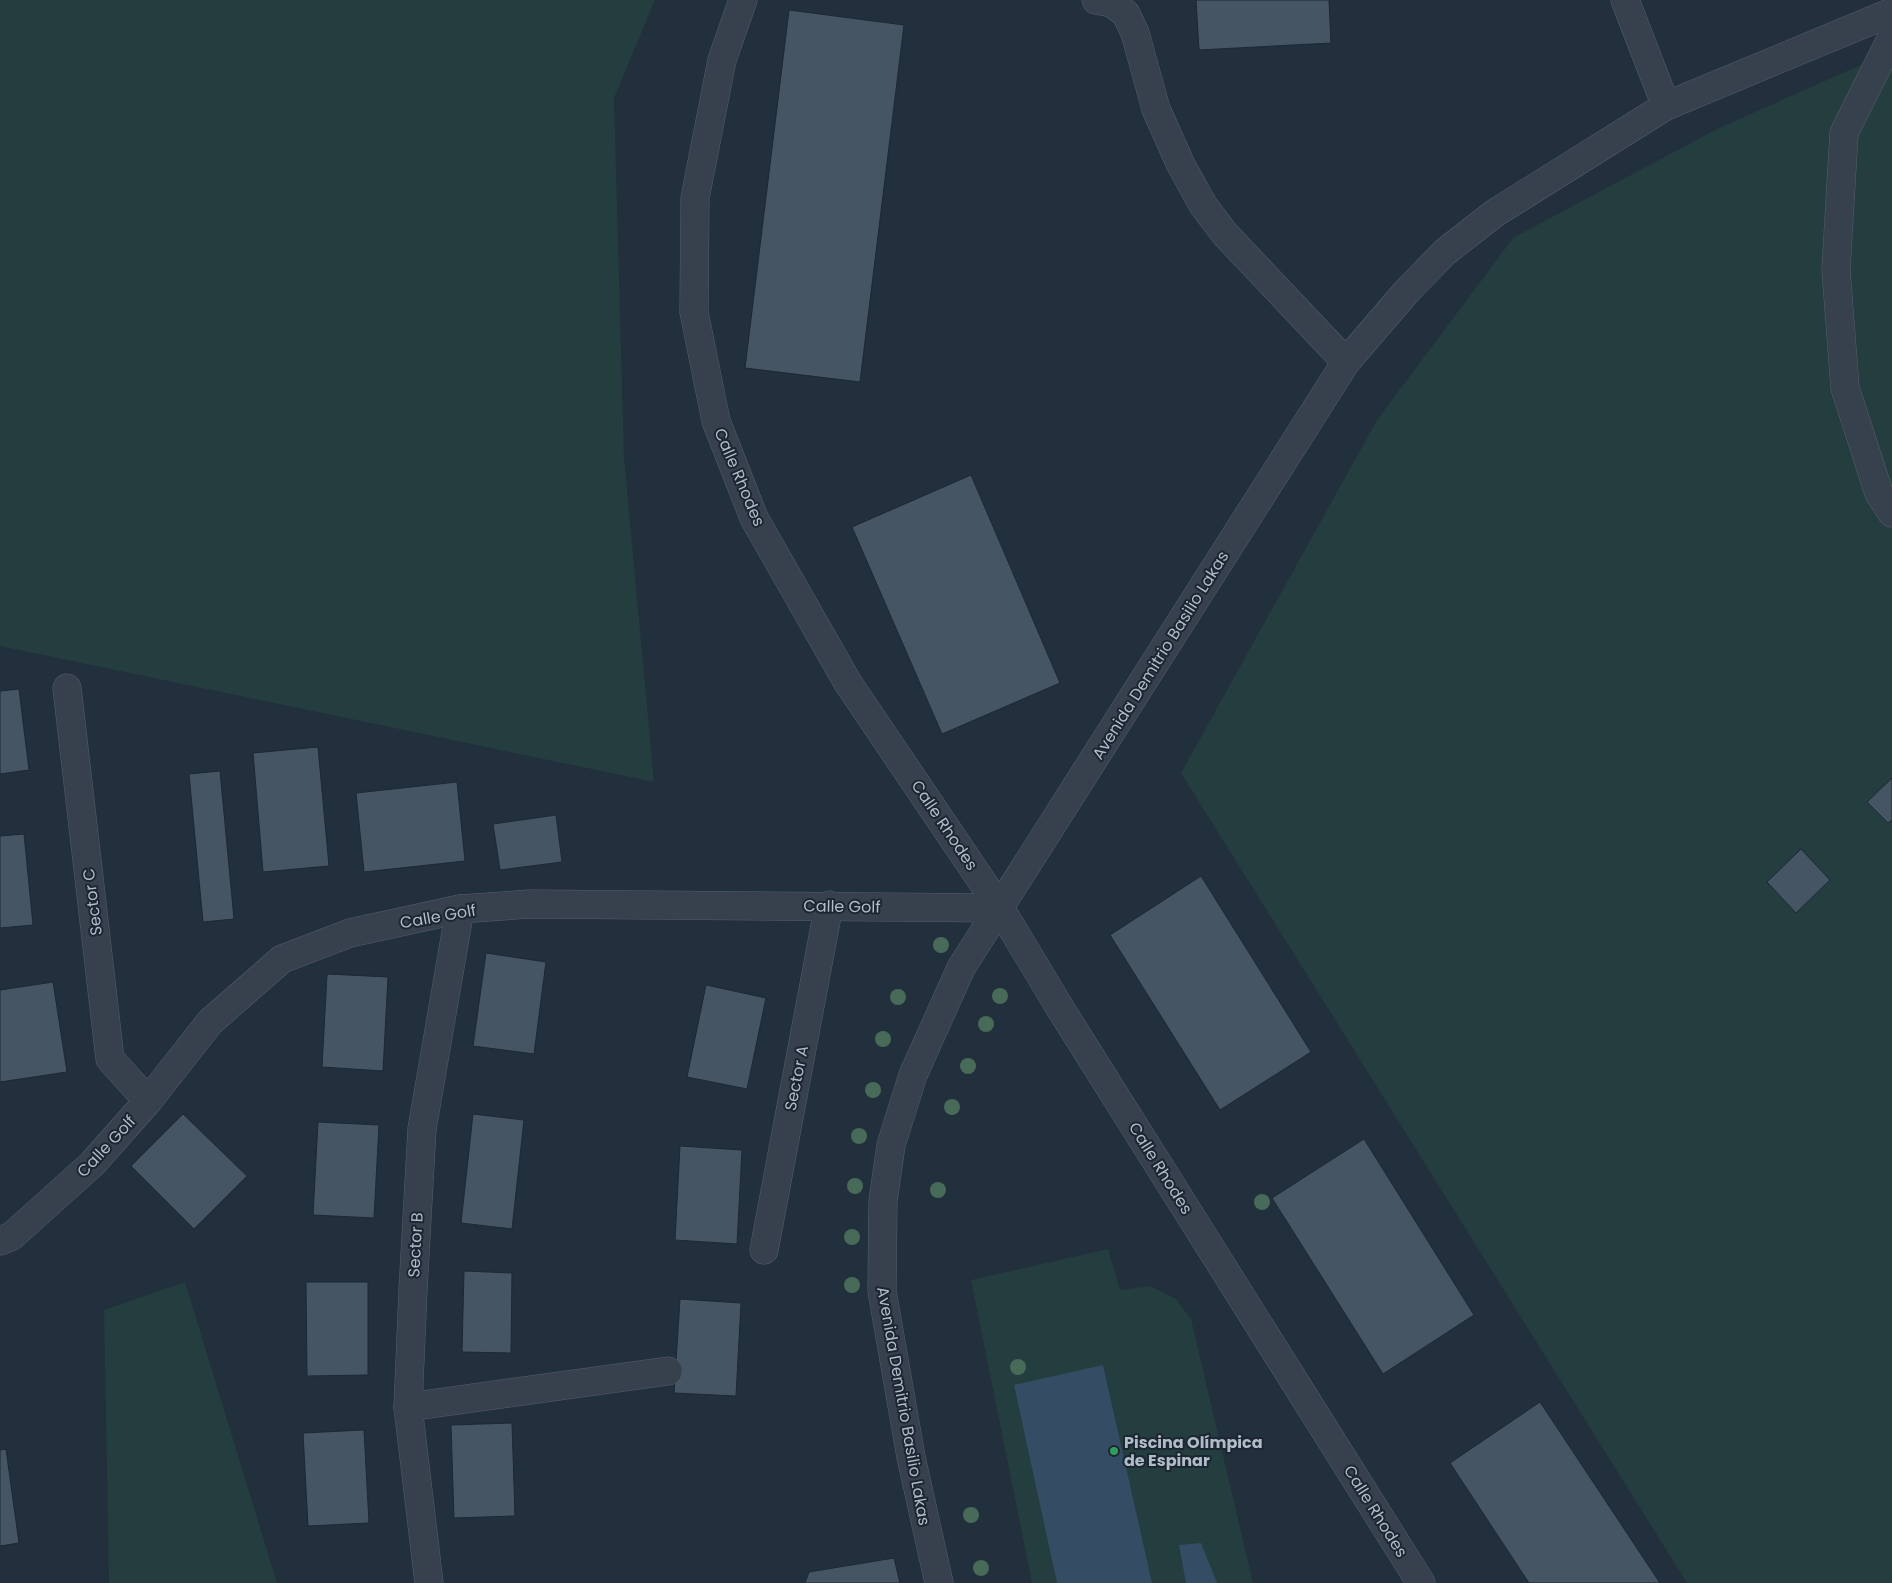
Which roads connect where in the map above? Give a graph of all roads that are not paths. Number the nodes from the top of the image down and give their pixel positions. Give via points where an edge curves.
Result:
1 (743, 0) edge
2 (1096, 0) edge
3 (1625, 0) edge
4 (1892, 12) edge
5 (1892, 37) edge
6 (1666, 106) junction
7 (1346, 362) junction
8 (1892, 513) edge
9 (67, 688) dead end
10 (829, 905) junction
11 (1000, 908) junction
12 (460, 910) junction
13 (148, 1101) junction
14 (0, 1241) edge
15 (764, 1250) dead end
16 (668, 1371) dead end
17 (408, 1407) junction
18 (429, 1583) edge
19 (938, 1583) edge
20 (1421, 1583) edge

1 - 11 street, Calle Rhodes via 722,60 696,198 694,312 716,420 754,518 848,683
2 - 7 street via 1112,3 1126,14 1135,33 1156,108 1203,205 1225,234
3 - 6 street
4 - 6 street, Avenida Demitrio Basilio Lakas
5 - 8 street via 1844,133 1836,270 1845,388 1879,494
6 - 7 street, Avenida Demitrio Basilio Lakas via 1495,213 1444,252
7 - 11 street, Avenida Demitrio Basilio Lakas
9 - 13 street, Sector C via 110,1059
10 - 11 street, Calle Golf
10 - 12 street, Calle Golf via 530,904
10 - 15 street, Sector A
11 - 19 street, Avenida Demitrio Basilio Lakas via 961,968 913,1075 891,1145 883,1202 882,1291 911,1457
11 - 20 street, Calle Rhodes
12 - 13 street, Calle Golf via 350,933 282,959 210,1022
12 - 17 street, Sector B via 422,1129
13 - 14 street, Calle Golf via 92,1164 12,1236
16 - 17 street
17 - 18 street, Sector B

